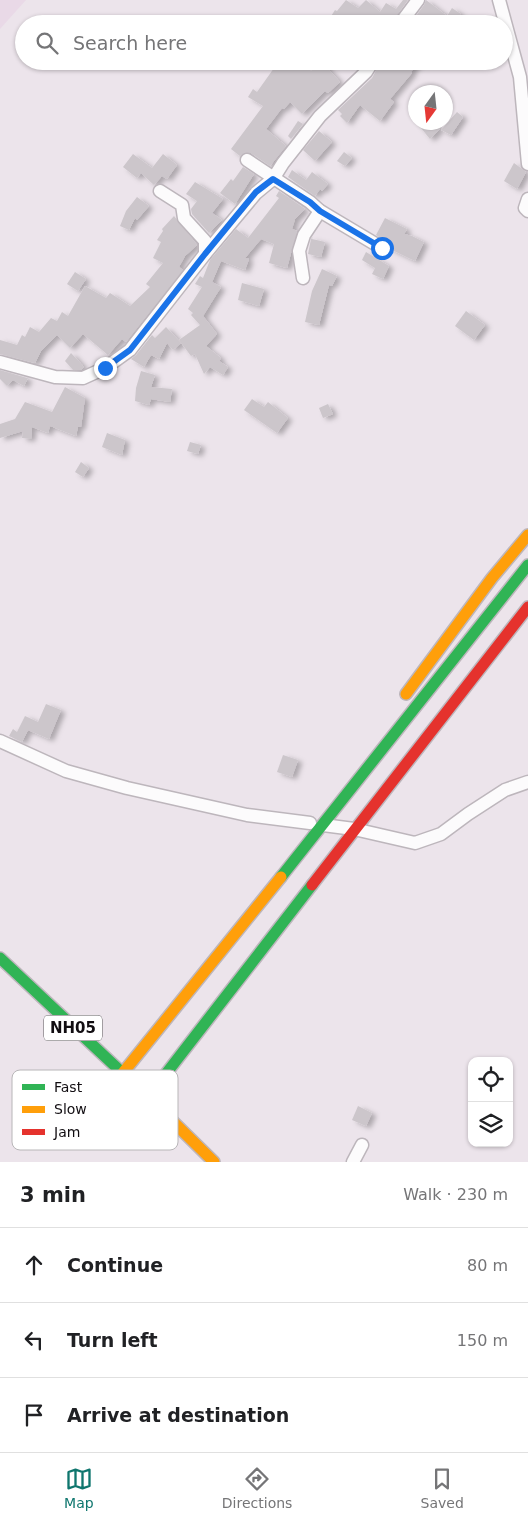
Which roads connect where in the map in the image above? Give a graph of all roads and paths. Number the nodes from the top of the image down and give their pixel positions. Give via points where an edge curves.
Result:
1 (418, 0) edge
2 (499, 0) edge
3 (407, 15) edge
4 (503, 15) edge
5 (513, 51) edge
6 (367, 70) edge
7 (247, 160) dead end
8 (528, 164) edge
9 (273, 179) junction
10 (160, 190) dead end
11 (528, 199) edge
12 (320, 211) junction
13 (528, 211) edge
14 (382, 248) dead end
15 (205, 254) junction
16 (303, 278) dead end
17 (0, 362) edge
18 (528, 535) edge
19 (528, 565) edge
20 (528, 607) edge
21 (398, 704) dead end
22 (0, 742) edge
23 (528, 782) edge
24 (328, 799) dead end
25 (310, 823) junction
26 (323, 825) junction
27 (354, 829) junction
28 (0, 958) edge
29 (162, 1024) junction
30 (118, 1070) edge
31 (125, 1070) edge
32 (169, 1070) edge
33 (178, 1127) edge
34 (362, 1145) dead end
35 (214, 1162) edge
36 (353, 1162) edge

1 - 3 street
2 - 4 street
5 - 8 street via 520,77
6 - 9 street via 320,116
7 - 9 street
9 - 12 street
9 - 15 street via 256,192
10 - 15 street via 182,205 184,218 205,241
11 - 13 street via 525,208
12 - 14 street
12 - 16 street via 304,235 299,251
15 - 17 street via 130,350 105,368 83,378 55,377
18 - 21 main road
19 - 26 main road
20 - 27 main road
22 - 25 street via 66,771 127,788 247,815
23 - 27 street via 505,790 441,834 415,843
24 - 25 main road
25 - 29 main road via 292,851 164,1007
26 - 27 street
26 - 29 main road
27 - 32 main road
28 - 30 main road, NH05
29 - 31 main road
33 - 35 main road, NH05
34 - 36 street

